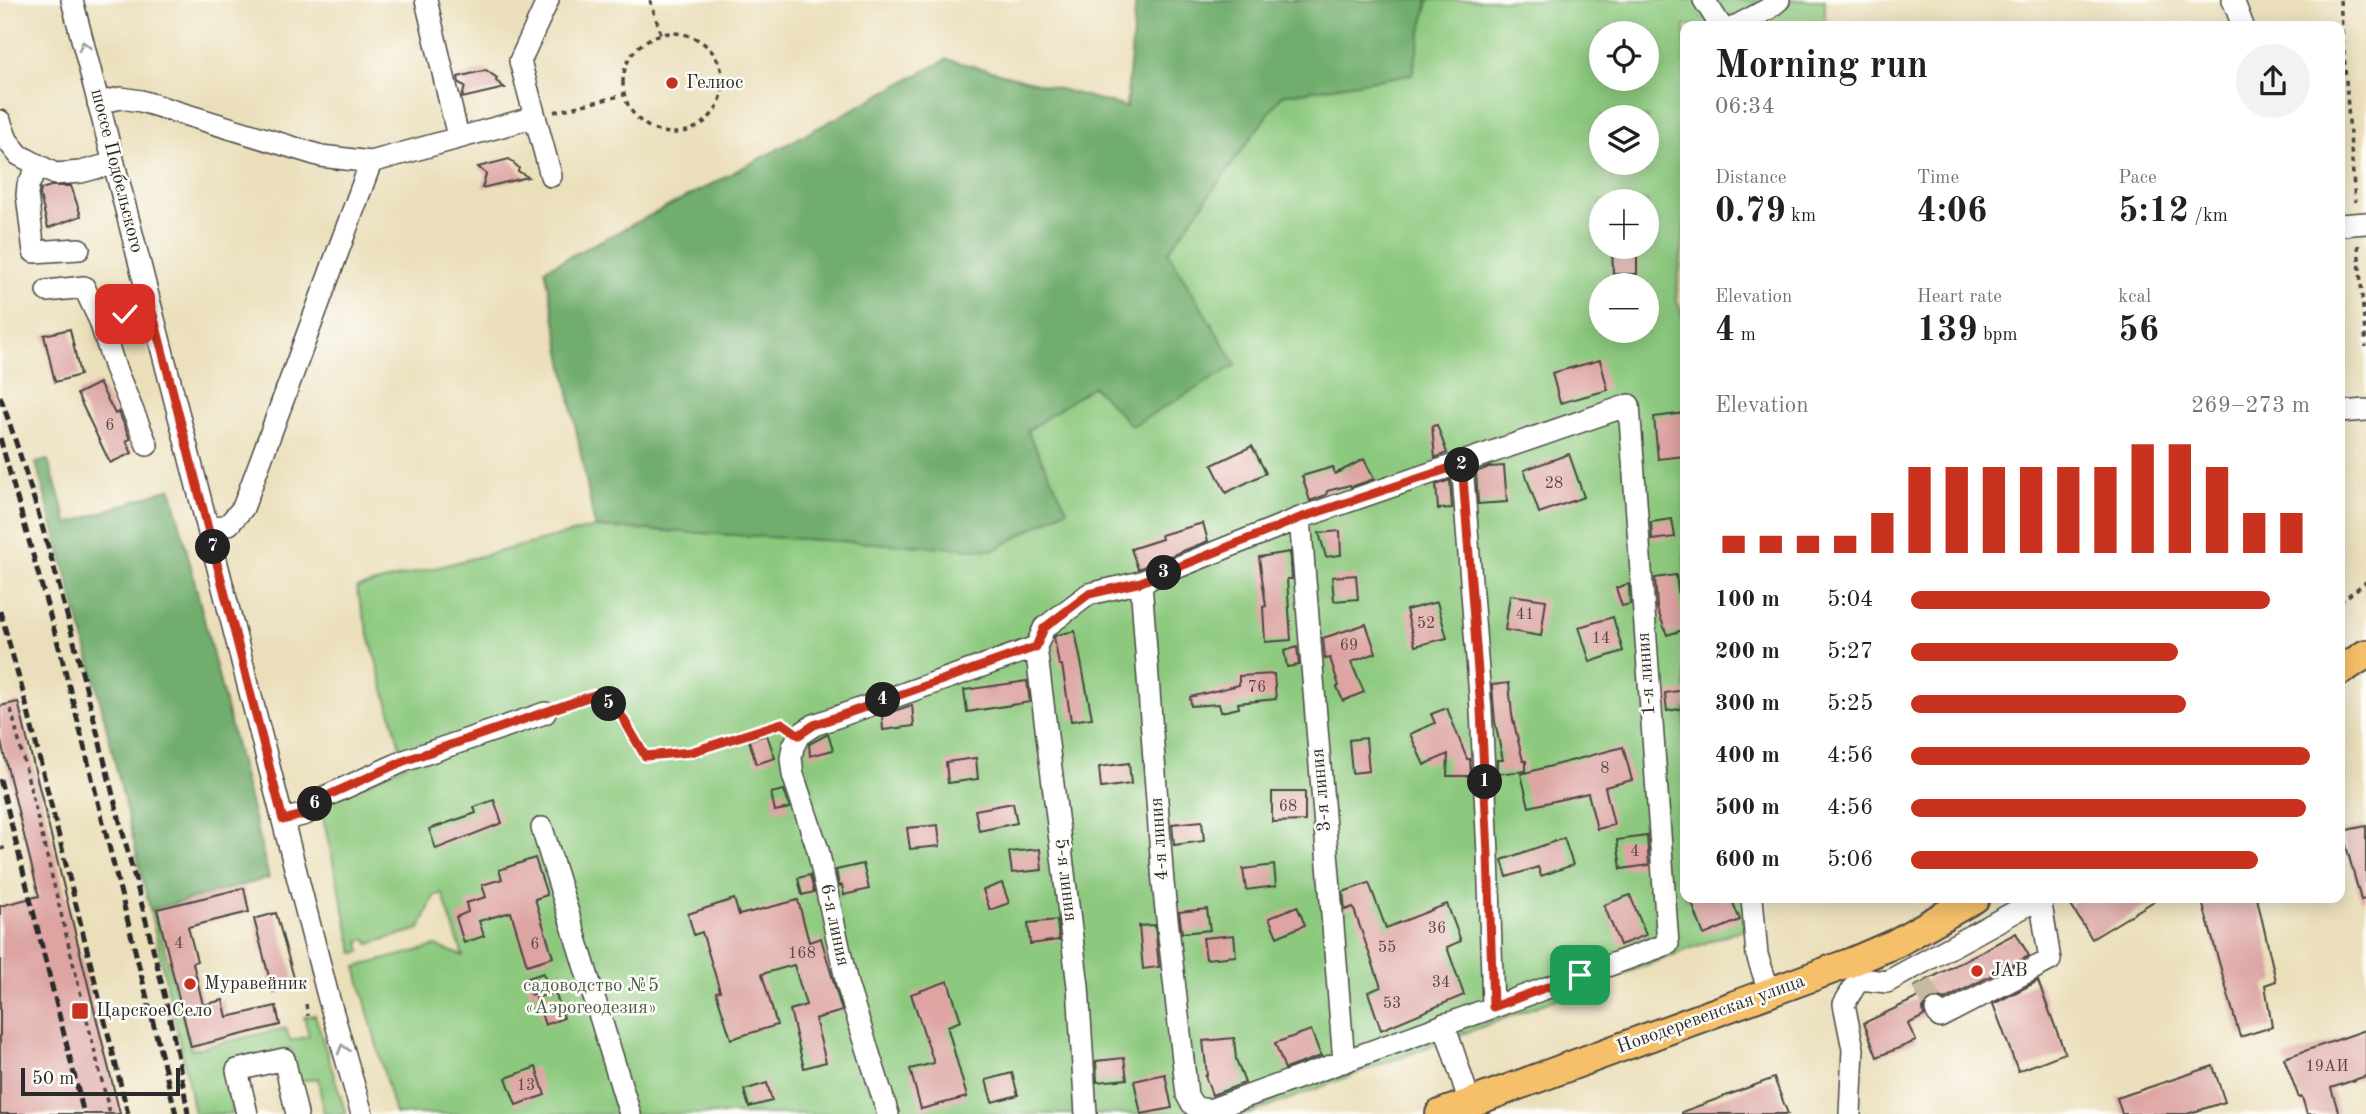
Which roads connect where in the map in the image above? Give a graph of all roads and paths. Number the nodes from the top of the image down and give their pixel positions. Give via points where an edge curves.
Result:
1 (72, 0) edge
2 (426, 0) edge
3 (548, 0) edge
4 (650, 0) edge
5 (1704, 0) edge
6 (1779, 0) edge
7 (2234, 0) edge
8 (2340, 0) edge
9 (1718, 21) edge
10 (1745, 21) edge
11 (2241, 21) edge
12 (2341, 21) edge
13 (661, 34) junction
14 (2345, 80) edge
15 (624, 95) junction
16 (99, 103) junction
17 (535, 117) junction
18 (0, 121) edge
19 (458, 137) junction
20 (371, 162) junction
21 (114, 163) junction
22 (39, 166) junction
23 (551, 176) dead end
24 (2354, 224) edge
25 (79, 249) dead end
26 (47, 291) dead end
27 (151, 307) junction
28 (100, 321) junction
29 (2366, 348) edge
30 (2366, 410) edge
31 (2345, 412) edge
32 (185, 437) junction
33 (1462, 464) junction
34 (1300, 518) junction
35 (209, 531) junction
36 (1141, 582) junction
37 (2366, 582) edge
38 (2345, 598) edge
39 (1036, 647) junction
40 (2366, 654) edge
41 (2345, 668) edge
42 (11, 709) dead end
43 (545, 713) joint
44 (799, 735) junction
45 (283, 820) junction
46 (542, 828) dead end
47 (8, 848) dead end
48 (0, 849) edge
49 (1752, 903) edge
50 (1966, 903) edge
51 (2031, 903) edge
52 (2040, 903) edge
53 (1856, 970) junction
54 (1769, 994) junction
55 (306, 1004) dead end
56 (1493, 1007) junction
57 (1936, 1010) dead end
58 (308, 1016) dead end
59 (1444, 1024) junction
60 (1344, 1062) junction
61 (1483, 1105) edge
62 (110, 1114) edge
63 (247, 1114) edge
64 (297, 1114) edge
65 (362, 1114) edge
66 (630, 1114) edge
67 (888, 1114) edge
68 (1086, 1114) edge
69 (1440, 1114) edge
70 (1850, 1114) edge

16 -> 1 street, шоссе Подбельского
2 - 19 street
3 - 17 street via 520,61
4 - 13 path
5 - 9 street
6 - 10 street
7 - 11 street
8 - 12 path
13 - 15 path via 634,50 624,71
13 - 15 path via 695,37 709,47 723,77 723,94 716,110 690,131 674,134 642,123
14 - 24 path
15 - 17 path
16 - 20 street via 121,98 141,101 321,156
16 - 21 street, шоссе Подбельского
17 - 19 street
17 - 23 street
18 - 22 street via 19,155
19 - 20 street
20 - 35 street via 243,508 229,524
21 - 22 street via 55,174
21 - 27 street, шоссе Подбельского
22 - 25 street via 27,195 34,252
24 - 29 path
26 - 28 street via 84,287
27 - 28 street
27 - 32 street, шоссе Подбельского
28 - 32 street via 115,368 154,444
30 - 31 street
32 - 35 street, шоссе Подбельского
33 - 34 street
33 - 56 street via 1481,710
33 - 56 street, 1-я линия via 1629,405 1668,944
34 - 36 street
34 - 60 street, 3-я линия
35 - 45 street, шоссе Подбельского
36 - 39 street via 1089,594 1044,628
36 - 60 street, 4-я линия via 1163,883 1186,1095 1200,1110 1212,1109
37 - 38 path
39 - 44 street via 824,721
39 - 68 street, 5-я линия via 1078,986
40 - 41 main road
42 - 62 path
43 - 44 path via 594,695 617,708 645,756 691,752 782,723
43 - 45 street via 404,761 320,799 306,814
44 - 67 street, 6-я линия via 791,758 793,775 818,850 847,985
65 -> 45 street, шоссе Подбельского
46 - 66 street
47 - 48 path
49 - 54 street via 1757,955
50 - 53 main road, Новодеревенская улица
51 - 53 street via 1918,975 1887,982
52 - 57 street via 2050,960 1940,1017
53 - 54 main road, Новодеревенская улица
53 - 70 street via 1844,1004 1853,1049
54 - 61 main road, Новодеревенская улица
55 - 58 path
56 - 59 street
59 - 60 street
59 - 61 street
61 - 69 main road, Новодеревенская улица
63 - 64 street via 237,1070 284,1059

